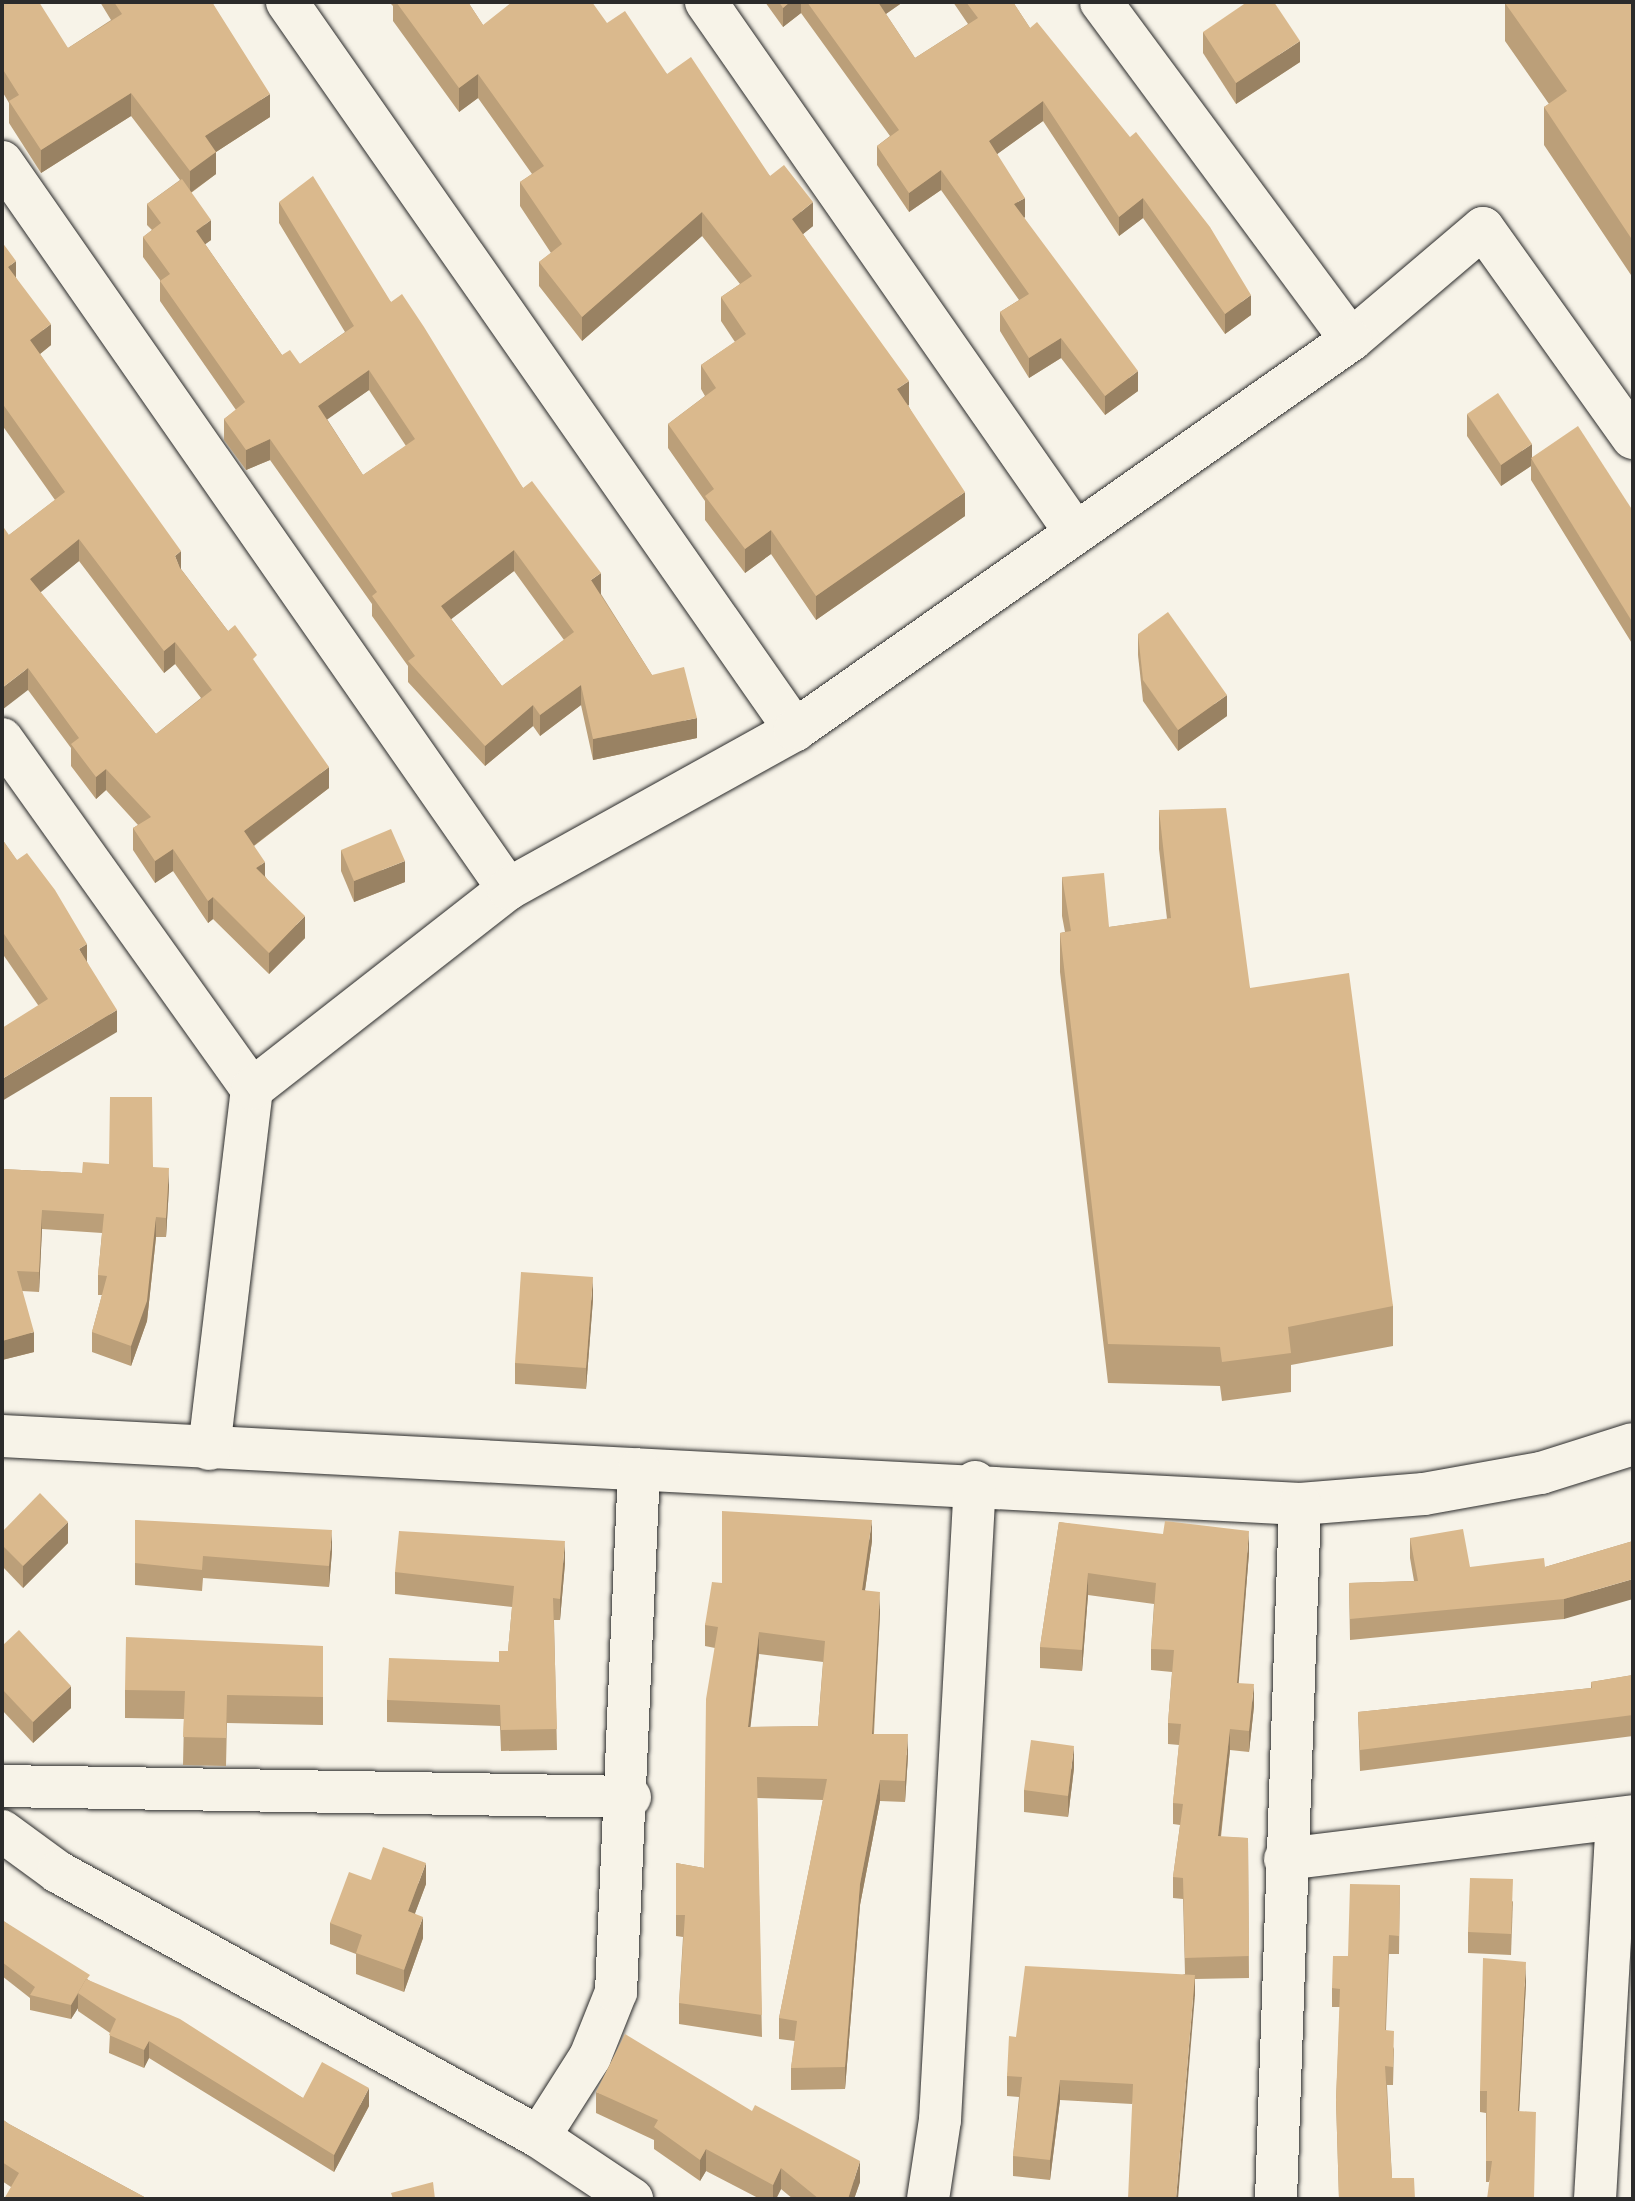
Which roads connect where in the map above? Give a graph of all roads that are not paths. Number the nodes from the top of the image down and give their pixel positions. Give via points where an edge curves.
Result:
1 (287, 2) edge
2 (706, 2) edge
3 (1101, 2) edge
4 (2, 162) edge
5 (1351, 340) junction
6 (1633, 438) edge
7 (1075, 532) junction
8 (795, 730) junction
9 (2, 739) edge
10 (508, 889) junction
11 (252, 1089) junction
12 (2, 1436) edge
13 (1633, 1444) edge
14 (209, 1449) junction
15 (639, 1470) junction
16 (975, 1482) junction
17 (1300, 1504) junction
18 (2, 1786) edge
19 (630, 1797) junction
20 (1625, 1819) edge
21 (2, 1831) edge
22 (1285, 1859) junction
23 (539, 2137) junction
24 (624, 2197) edge
25 (928, 2199) edge
26 (1276, 2199) edge
27 (1595, 2199) edge

1 - 8 street
2 - 7 street
3 - 5 street
4 - 10 street
5 - 6 street via 1483,228
5 - 7 street
7 - 8 street
8 - 10 street
9 - 11 street
10 - 11 street
11 - 14 street
12 - 14 street
13 - 17 street via 1541,1473 1424,1494
14 - 15 street
15 - 16 street
15 - 19 street
16 - 17 street
16 - 25 street via 940,2120
17 - 22 street
18 - 19 street
19 - 23 street via 616,1992 590,2057
20 - 22 street
20 - 27 street
21 - 23 street via 58,1872
22 - 26 street
23 - 24 street

